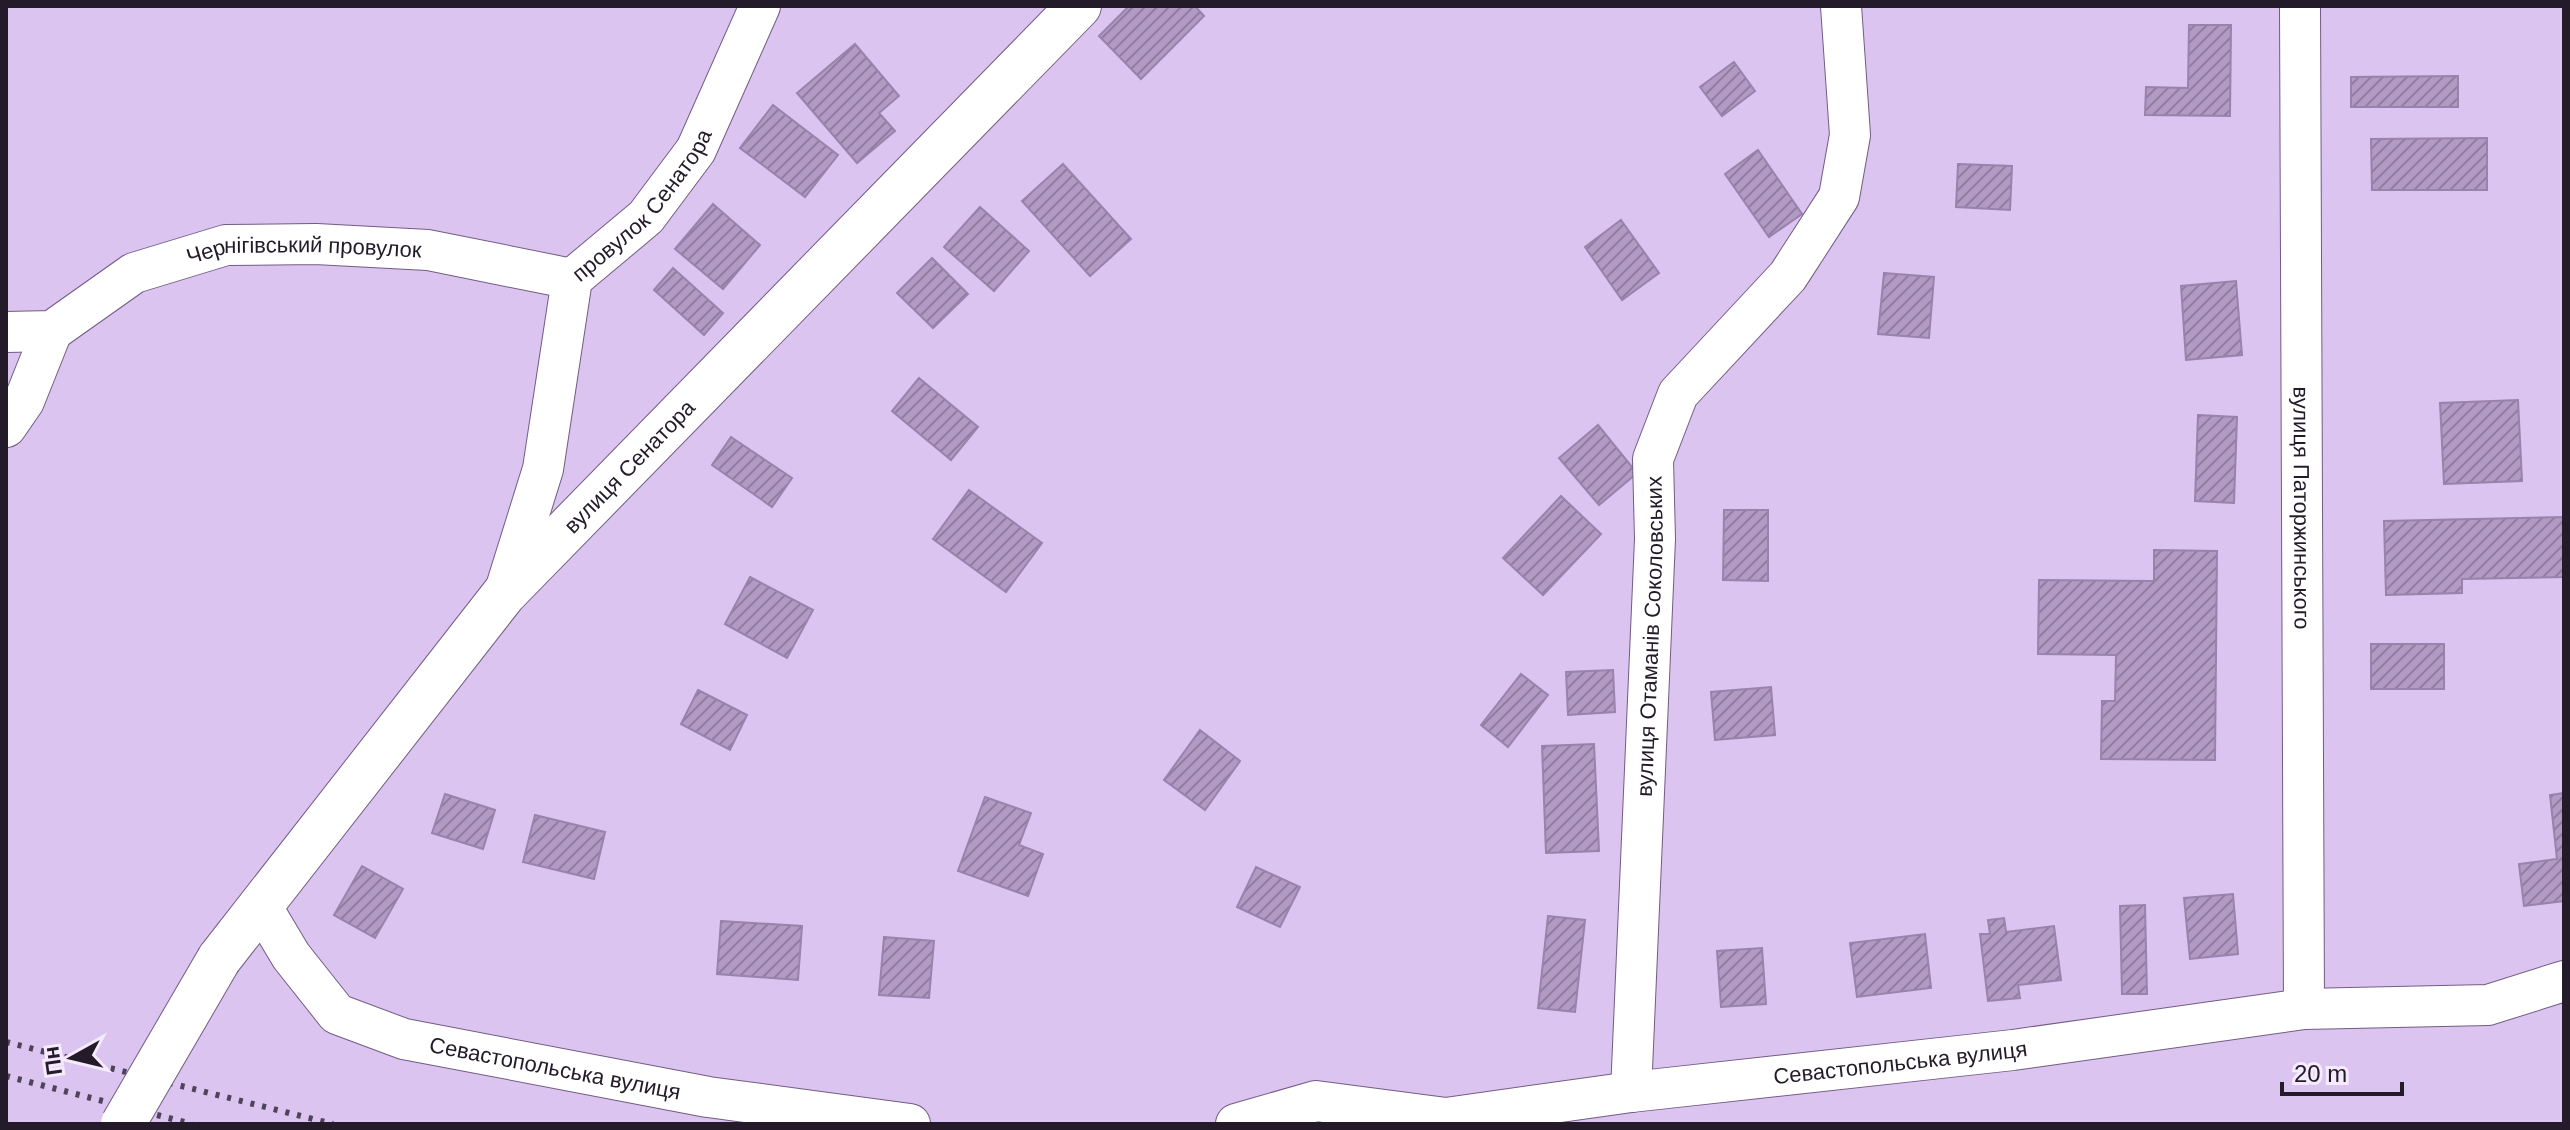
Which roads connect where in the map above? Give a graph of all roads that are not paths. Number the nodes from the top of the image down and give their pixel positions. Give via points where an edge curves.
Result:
1 (760, 6) edge
2 (1079, 6) edge
3 (1841, 6) edge
4 (2300, 6) edge
5 (572, 279) junction
6 (52, 331) junction
7 (6, 332) edge
8 (6, 427) edge
9 (504, 594) junction
10 (260, 904) junction
11 (2564, 981) edge
12 (2304, 1009) junction
13 (1631, 1092) junction
14 (123, 1124) edge
15 (910, 1124) edge
16 (1236, 1124) edge

1 - 5 street, провулок Сенатора via 696,150 646,217
2 - 9 street, вулиця Сенатора
3 - 13 street, вулиця Отаманів Соколовських via 1850,135 1839,197 1788,276 1678,394 1653,459 1655,539
4 - 12 street, вулиця Паторжинського
5 - 6 street, Чернігівський провулок via 428,250 226,245 134,273
5 - 9 street, провулок Сенатора via 543,469
6 - 7 street
6 - 8 street via 24,401
9 - 10 street, вулиця Сенатора
10 - 14 street, вулиця Сенатора, bridge via 219,959
10 - 15 street, Севастопольська вулиця via 291,956 337,1014 404,1039 708,1097
11 - 12 street, Севастопольська вулиця via 2488,1005
12 - 13 street, Севастопольська вулиця via 2013,1050
13 - 16 street, Севастопольська вулиця via 1446,1118 1316,1101

